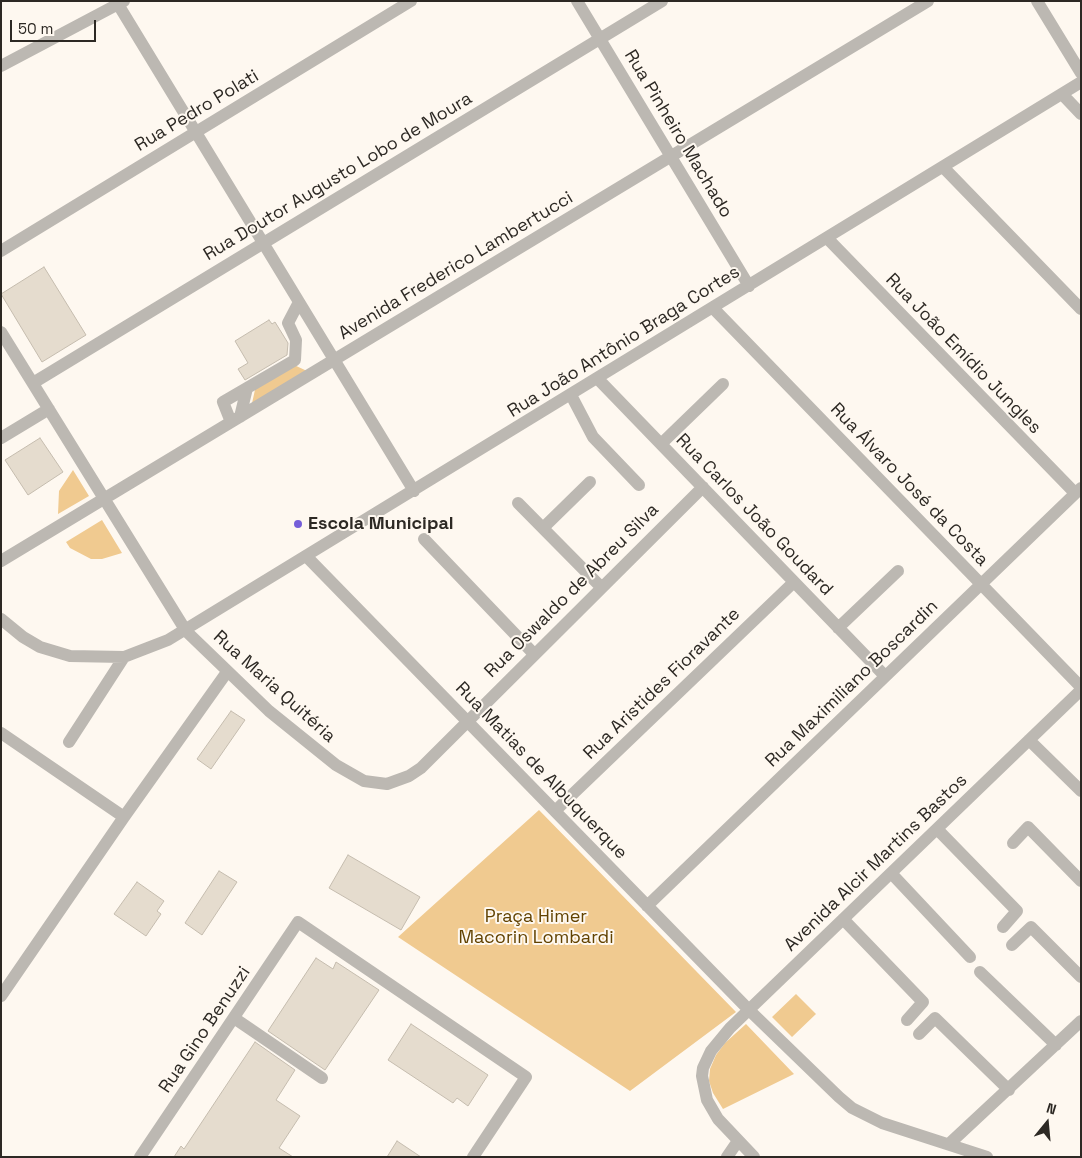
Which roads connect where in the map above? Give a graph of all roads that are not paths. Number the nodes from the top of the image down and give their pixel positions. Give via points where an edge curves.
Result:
1 (411, 1) edge
2 (577, 1) edge
3 (662, 1) edge
4 (928, 1) edge
5 (1037, 1) edge
6 (120, 2) edge
7 (600, 39) junction
8 (1, 66) edge
9 (1081, 73) edge
10 (1081, 82) edge
11 (1062, 94) junction
12 (1081, 114) edge
13 (196, 132) junction
14 (671, 156) junction
15 (943, 167) junction
16 (827, 238) junction
17 (263, 243) junction
18 (1, 251) edge
19 (749, 286) junction
20 (299, 302) junction
21 (713, 308) junction
22 (1081, 309) edge
23 (1, 332) edge
24 (320, 337) junction
25 (296, 340) junction
26 (295, 360) junction
27 (334, 360) junction
28 (318, 370) junction
29 (598, 379) junction
30 (33, 383) junction
31 (723, 384) dead end
32 (247, 388) junction
33 (571, 395) junction
34 (49, 410) junction
35 (236, 420) junction
36 (1, 438) edge
37 (661, 444) junction
38 (590, 482) dead end
39 (639, 485) dead end
40 (702, 487) junction
41 (414, 491) junction
42 (1078, 491) edge
43 (104, 499) junction
44 (518, 503) dead end
45 (543, 528) junction
46 (424, 539) dead end
47 (307, 557) junction
48 (1, 561) edge
49 (898, 571) dead end
50 (794, 582) junction
51 (981, 584) junction
52 (601, 587) junction
53 (1, 619) edge
54 (838, 628) junction
55 (186, 631) junction
56 (534, 654) junction
57 (124, 657) junction
58 (227, 672) junction
59 (885, 676) junction
60 (1081, 689) edge
61 (467, 720) junction
62 (1, 733) edge
63 (1029, 740) junction
64 (69, 742) dead end
65 (1081, 791) edge
66 (555, 811) junction
67 (124, 817) junction
68 (937, 829) junction
69 (1014, 843) dead end
70 (891, 873) junction
71 (1081, 881) edge
72 (647, 906) junction
73 (843, 919) junction
74 (1003, 926) dead end
75 (1012, 945) dead end
76 (970, 958) dead end
77 (980, 972) dead end
78 (1081, 977) edge
79 (1, 996) edge
80 (749, 1010) junction
81 (234, 1018) junction
82 (907, 1020) dead end
83 (1081, 1021) edge
84 (919, 1034) dead end
85 (1056, 1045) junction
86 (322, 1078) dead end
87 (1009, 1090) junction
88 (738, 1141) junction
89 (948, 1144) junction
90 (140, 1157) edge
91 (473, 1157) edge
92 (727, 1157) edge
93 (754, 1157) edge
94 (987, 1157) edge

1 - 13 street, Rua Pedro Polati
2 - 7 street, Rua Pinheiro Machado
3 - 7 street, Rua Doutor Augusto Lobo de Moura
4 - 14 street, Avenida Frederico Lambertucci
5 - 9 street
6 - 8 street
6 - 13 street
7 - 14 street, Rua Pinheiro Machado
7 - 17 street, Rua Doutor Augusto Lobo de Moura
10 - 11 street, Rua João Antônio Braga Cortes
11 - 12 street
11 - 15 street, Rua João Antônio Braga Cortes
13 - 17 street
13 - 18 street, Rua Pedro Polati
14 - 19 street, Rua Pinheiro Machado
14 - 27 street, Avenida Frederico Lambertucci
15 - 16 street, Rua João Antônio Braga Cortes
15 - 22 street
16 - 19 street, Rua João Antônio Braga Cortes
16 - 42 street, Rua João Emídio Jungles
17 - 20 street
17 - 30 street, Rua Doutor Augusto Lobo de Moura
19 - 21 street, Rua João Antônio Braga Cortes
20 - 24 street
20 - 25 street via 288,323
21 - 29 street, Rua João Antônio Braga Cortes
21 - 51 street, Rua Álvaro José da Costa
23 - 30 street, Rua Maria Quitéria
24 - 25 street
24 - 27 street
25 - 26 street
26 - 28 street
26 - 32 street
27 - 28 street, Avenida Frederico Lambertucci
27 - 41 street
28 - 35 street, Avenida Frederico Lambertucci
29 - 33 street, Rua João Antônio Braga Cortes
29 - 37 street, Rua Carlos João Goudard
30 - 34 street, Rua Maria Quitéria
31 - 37 street
32 - 35 street
32 - 35 street via 223,402
33 - 39 street via 593,437
33 - 41 street, Rua João Antônio Braga Cortes
34 - 36 street
34 - 43 street, Rua Maria Quitéria
35 - 43 street, Avenida Frederico Lambertucci
37 - 40 street, Rua Carlos João Goudard
38 - 45 street
40 - 50 street, Rua Carlos João Goudard
40 - 52 street, Rua Oswaldo de Abreu Silva
41 - 47 street, Rua João Antônio Braga Cortes
42 - 51 street, Rua Maximiliano Boscardin
43 - 48 street, Avenida Frederico Lambertucci
43 - 55 street, Rua Maria Quitéria
44 - 45 street
45 - 52 street
46 - 56 street
47 - 55 street, Rua João Antônio Braga Cortes
47 - 61 street, Rua Matias de Albuquerque
49 - 54 street
50 - 54 street, Rua Carlos João Goudard
50 - 66 street, Rua Aristides Fioravante
51 - 59 street, Rua Maximiliano Boscardin
51 - 60 street, Rua Álvaro José da Costa
52 - 56 street, Rua Oswaldo de Abreu Silva
53 - 57 street via 23,637 55,652 89,658
54 - 59 street, Rua Carlos João Goudard
55 - 57 street, Rua João Antônio Braga Cortes
55 - 58 street, Rua Maria Quitéria
56 - 61 street, Rua Oswaldo de Abreu Silva
57 - 64 street
58 - 61 street, Rua Maria Quitéria via 336,765 364,781 387,784 409,776 431,759
58 - 67 street
59 - 72 street, Rua Maximiliano Boscardin
60 - 63 street, Avenida Alcir Martins Bastos
61 - 66 street, Rua Matias de Albuquerque
62 - 67 street
63 - 65 street
63 - 68 street, Avenida Alcir Martins Bastos
66 - 72 street, Rua Matias de Albuquerque
67 - 79 street
68 - 70 street, Avenida Alcir Martins Bastos
68 - 74 street via 1017,912
69 - 71 street via 1028,827
70 - 73 street, Avenida Alcir Martins Bastos
70 - 76 street
72 - 80 street, Rua Matias de Albuquerque
73 - 80 street, Avenida Alcir Martins Bastos
73 - 82 street via 923,1002
75 - 78 street via 1031,927
77 - 85 street
80 - 88 street, Avenida Alcir Martins Bastos via 717,1043 703,1068 707,1100 718,1119
80 - 89 street, Rua Matias de Albuquerque via 852,1108 882,1123
81 - 86 street
81 - 90 street, Rua Gino Benuzzi
81 - 91 street, Rua Gino Benuzzi via 298,922 526,1078
83 - 85 street
84 - 87 street via 935,1018
85 - 87 street
87 - 89 street
88 - 92 street
88 - 93 street
89 - 94 street, Rua Matias de Albuquerque

